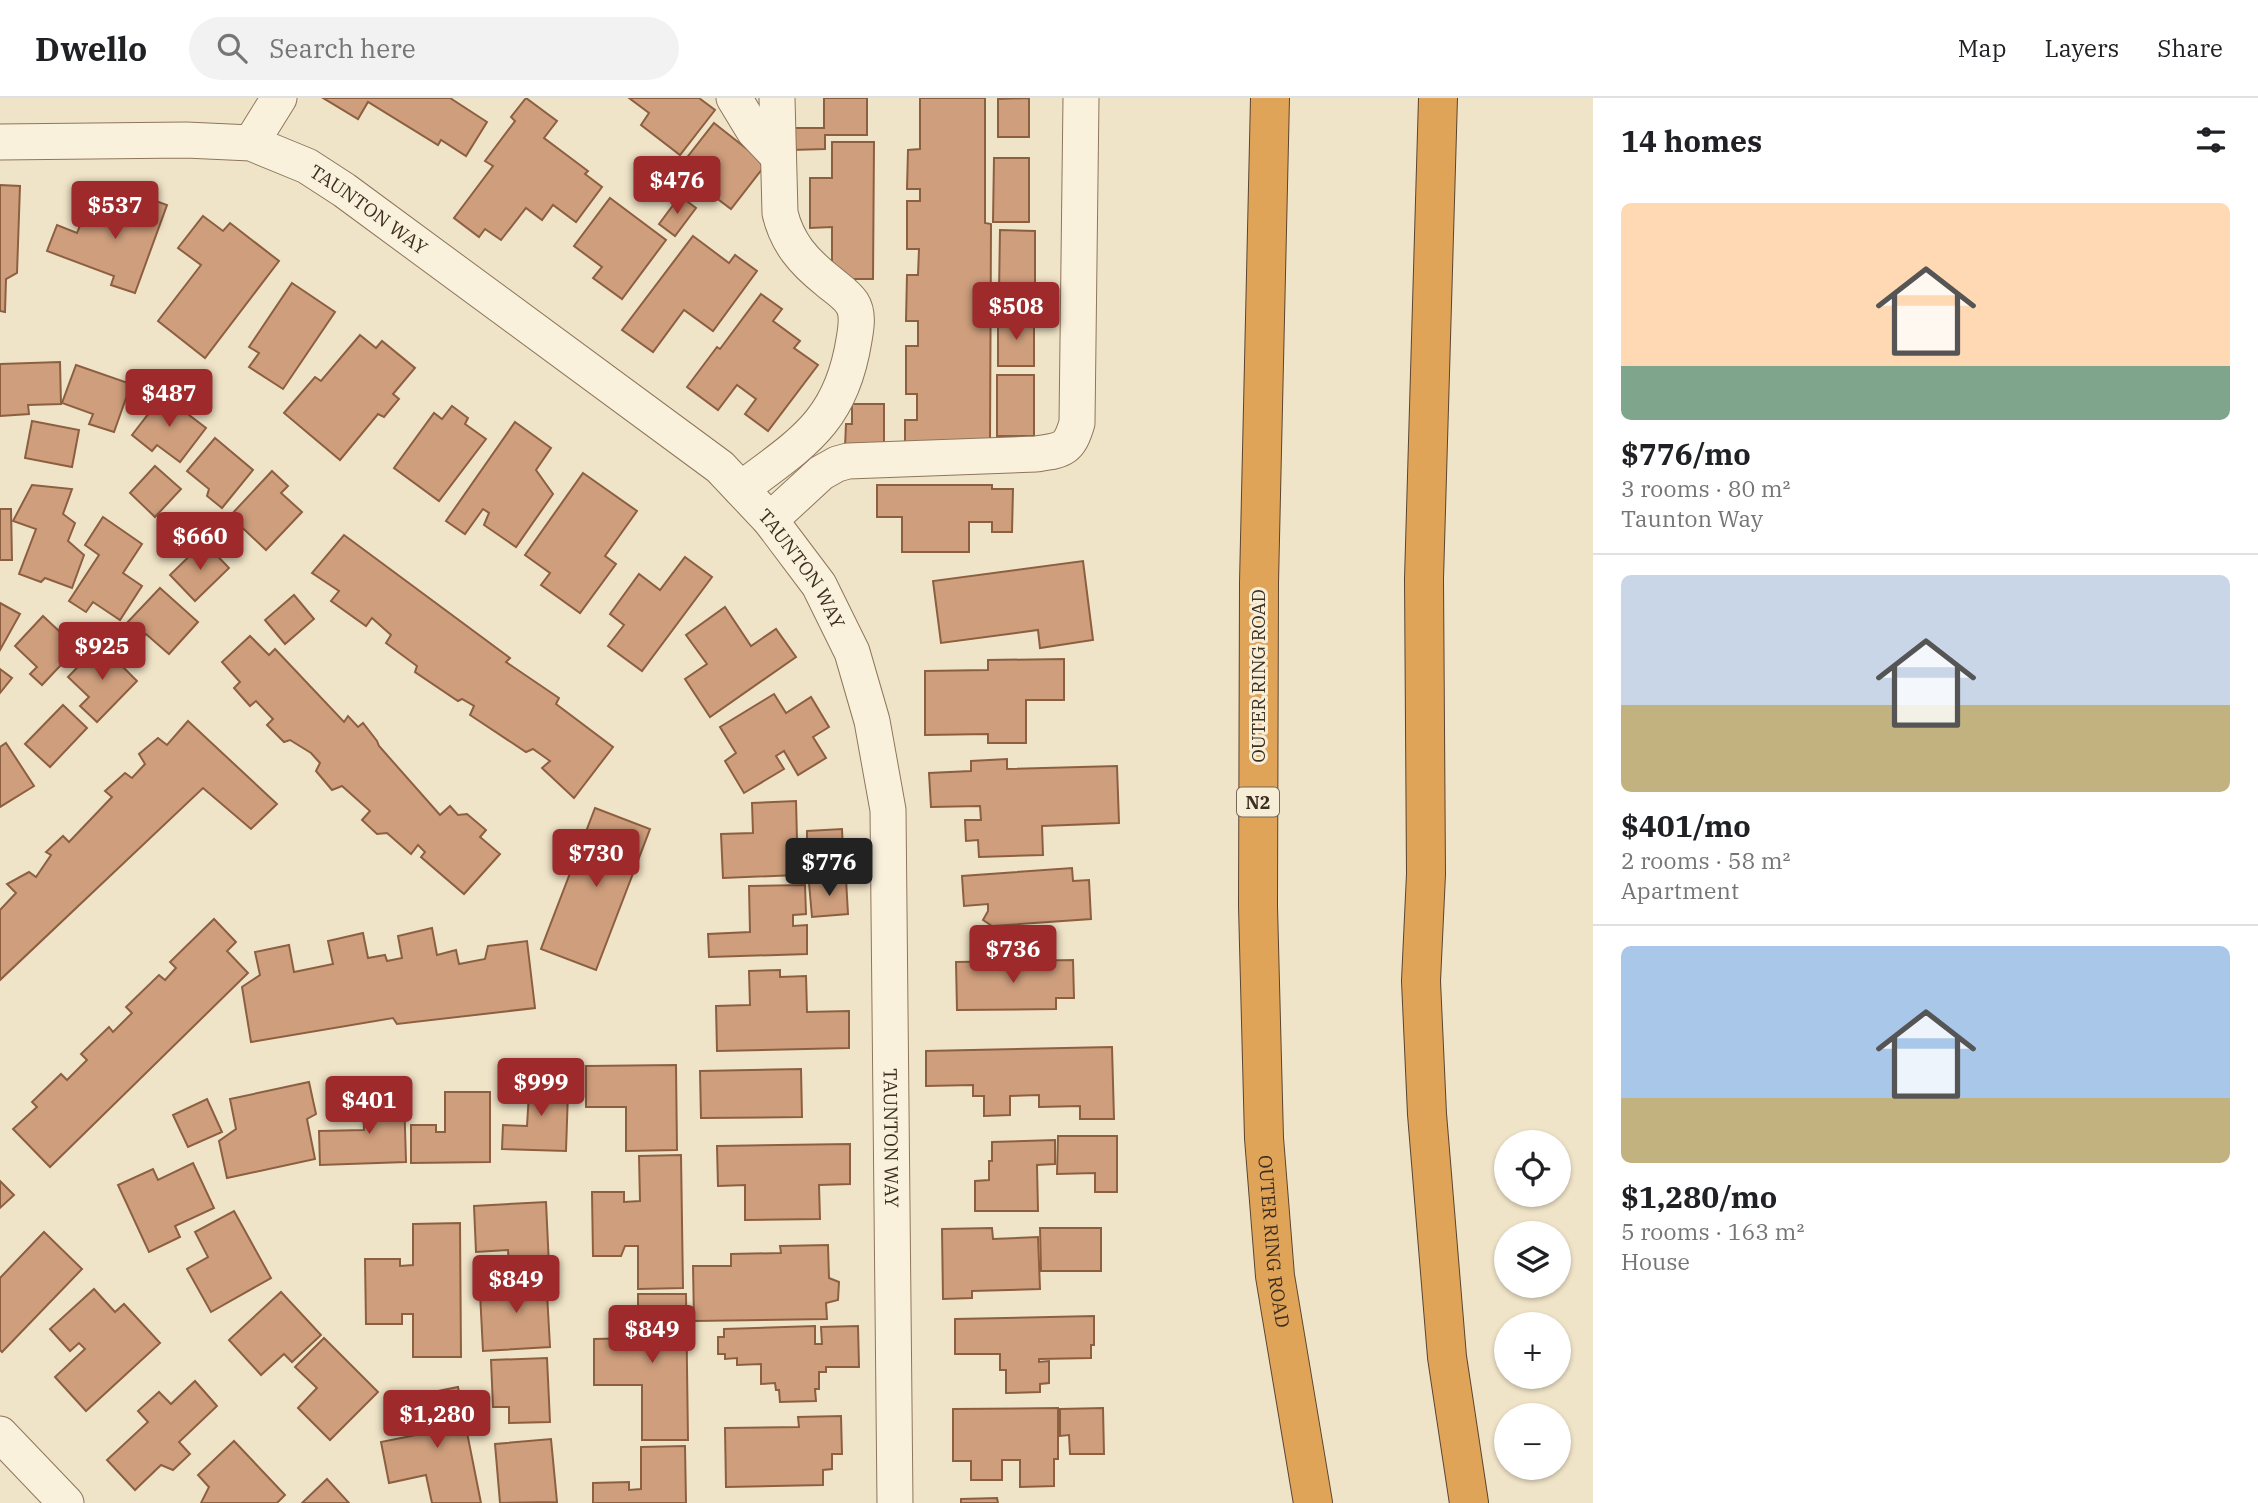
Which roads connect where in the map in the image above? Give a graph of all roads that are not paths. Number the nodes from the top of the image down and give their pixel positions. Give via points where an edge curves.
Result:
1 (279, 98) edge
2 (734, 98) edge
3 (777, 98) edge
4 (1082, 98) edge
5 (1270, 98) edge
6 (1438, 98) edge
7 (0, 142) edge
8 (251, 143) junction
9 (778, 156) junction
10 (741, 489) junction
11 (770, 520) junction
12 (0, 1434) edge
13 (66, 1503) edge
14 (895, 1503) edge
15 (1313, 1503) edge
16 (1469, 1503) edge

1 - 8 street
2 - 9 street via 754,131
3 - 9 street
4 - 11 street via 1077,423 1071,442 1055,452 1036,454 837,464
5 - 15 highway, OUTER RING ROAD / N2 via 1259,610 1258,906 1264,1139 1275,1276
6 - 16 highway via 1424,579 1426,874 1421,981 1447,1357
7 - 8 street, TAUNTON WAY
8 - 10 street, TAUNTON WAY via 307,166 344,190 662,423
9 - 10 street via 782,224 806,264 850,301 857,320 851,358 831,408 810,436
10 - 11 street, TAUNTON WAY
11 - 14 street, TAUNTON WAY via 819,585 852,652 872,721 888,810
12 - 13 street

